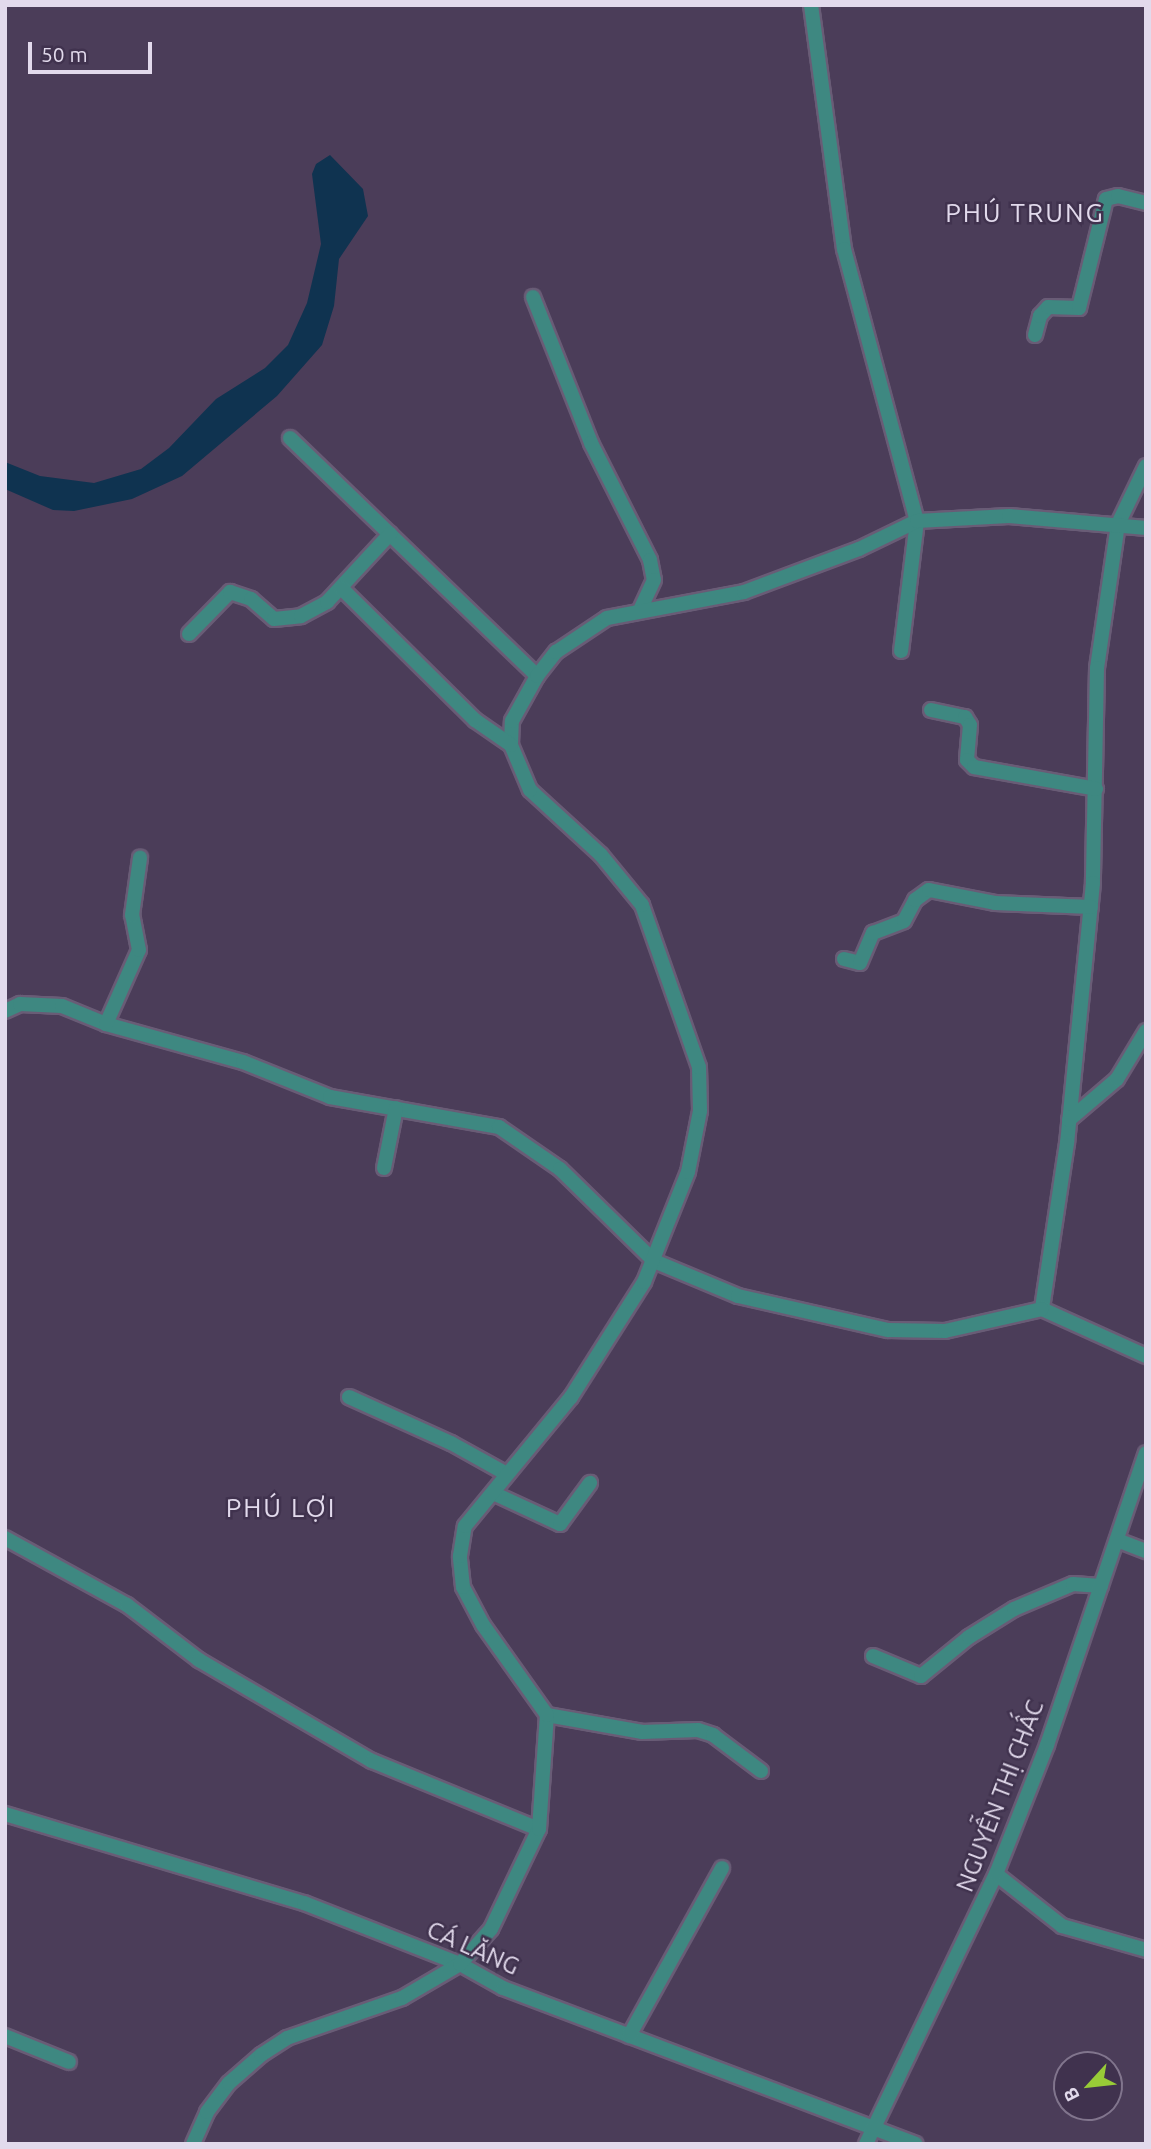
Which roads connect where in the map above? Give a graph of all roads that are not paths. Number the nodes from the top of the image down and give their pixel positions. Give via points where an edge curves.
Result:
1 (811, 5) edge
2 (1146, 203) edge
3 (533, 297) dead end
4 (1035, 335) dead end
5 (290, 438) dead end
6 (1146, 466) edge
7 (917, 521) junction
8 (1118, 524) junction
9 (1146, 528) edge
10 (390, 534) junction
11 (341, 588) junction
12 (640, 610) junction
13 (190, 634) dead end
14 (901, 650) dead end
15 (537, 676) junction
16 (931, 710) dead end
17 (511, 745) junction
18 (1096, 789) junction
19 (140, 858) dead end
20 (1091, 907) junction
21 (844, 959) dead end
22 (5, 1011) edge
23 (106, 1024) junction
24 (1146, 1031) edge
25 (397, 1108) junction
26 (1069, 1120) junction
27 (384, 1168) dead end
28 (654, 1261) junction
29 (1042, 1309) junction
30 (1146, 1356) edge
31 (349, 1397) dead end
32 (1146, 1453) edge
33 (505, 1474) junction
34 (590, 1483) dead end
35 (493, 1493) junction
36 (5, 1538) edge
37 (1117, 1540) junction
38 (1146, 1552) edge
39 (1101, 1586) junction
40 (873, 1656) dead end
41 (547, 1715) junction
42 (761, 1771) dead end
43 (5, 1814) edge
44 (539, 1829) junction
45 (722, 1868) dead end
46 (996, 1874) junction
47 (1146, 1950) edge
48 (460, 1964) junction
49 (5, 2036) edge
50 (629, 2036) junction
51 (69, 2062) dead end
52 (876, 2125) junction
53 (193, 2144) edge
54 (866, 2144) edge
55 (915, 2144) edge

1 - 7 street via 844,249
2 - 4 street via 1118,196 1106,199 1094,234 1082,303 1069,310 1048,307
3 - 12 street via 591,443 650,560 654,580
5 - 10 street
6 - 8 street
7 - 8 street via 1009,516
7 - 12 street via 859,549 744,592
7 - 14 street
8 - 9 street
8 - 18 street via 1097,668
10 - 11 street
10 - 15 street
11 - 13 street via 322,606 288,620 274,619 251,599 230,592
11 - 17 street via 475,720
12 - 15 street via 607,618 573,638
15 - 17 street via 512,722
16 - 18 street via 965,717 970,725 967,760 974,767
17 - 28 street via 530,790 601,855 642,905 699,1067 700,1111 688,1172
18 - 20 street
19 - 23 street via 132,915 139,950
20 - 21 street via 995,903 929,890 915,900 904,921 873,933 860,963
20 - 26 street
22 - 23 street via 20,1004 43,1003 86,1013
23 - 25 street via 243,1062 330,1097
24 - 26 street via 1118,1079
25 - 27 street
25 - 28 street via 499,1127 560,1169
26 - 29 street
28 - 29 street via 738,1296 888,1330 945,1331
28 - 33 street via 571,1397
29 - 30 street
31 - 33 street via 451,1443
32 - 37 street, NGUYỄN THỊ CHẤC
33 - 35 street
34 - 35 street via 560,1524
35 - 41 street via 465,1527 460,1556 463,1587 483,1625
36 - 44 street via 127,1605 199,1660 372,1761
37 - 38 street
37 - 39 street, NGUYỄN THỊ CHẤC
39 - 40 street via 1073,1584 1014,1609 969,1637 921,1676
39 - 46 street, NGUYỄN THỊ CHẤC via 1047,1745
41 - 42 street via 642,1732 698,1730 713,1735
41 - 44 street
43 - 48 street, CÁ LĂNG via 304,1903
44 - 48 street via 491,1929
45 - 50 street
46 - 47 street via 1062,1926
46 - 52 street, NGUYỄN THỊ CHẤC
48 - 50 street, CÁ LĂNG via 503,1988
48 - 53 street via 402,1998 287,2038 261,2054 229,2083 207,2112
49 - 51 street
50 - 52 street, CÁ LĂNG
52 - 54 street, NGUYỄN THỊ CHẤC
52 - 55 street, CÁ LĂNG

